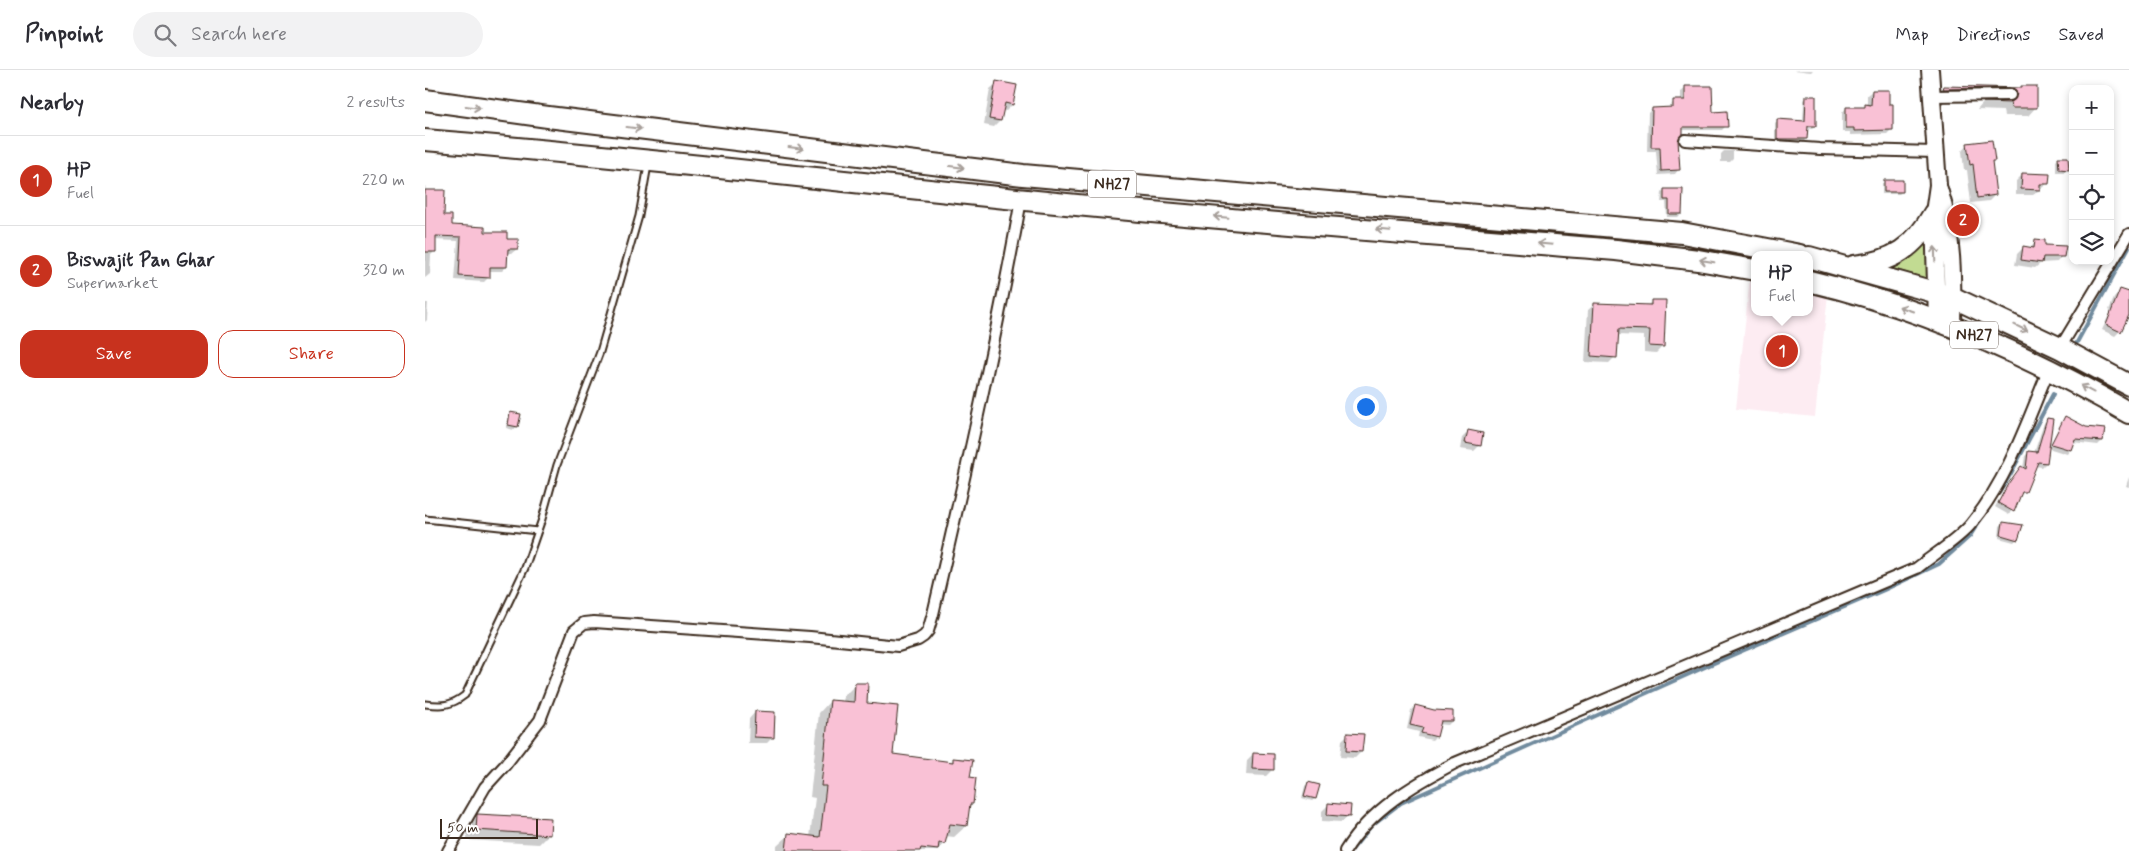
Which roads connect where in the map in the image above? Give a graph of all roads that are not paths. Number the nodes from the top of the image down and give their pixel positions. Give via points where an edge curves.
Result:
1 (1930, 70) edge
2 (2009, 95) dead end
3 (1931, 96) junction
4 (425, 100) edge
5 (425, 140) edge
6 (1685, 140) dead end
7 (1935, 152) junction
8 (649, 160) junction
9 (1937, 185) junction
10 (1021, 200) junction
11 (1934, 213) junction
12 (2129, 234) edge
13 (1779, 251) edge
14 (1813, 258) edge
15 (1847, 267) junction
16 (1751, 269) edge
17 (1813, 282) edge
18 (1945, 295) junction
19 (1944, 324) junction
20 (2060, 348) junction
21 (2049, 369) junction
22 (2129, 385) edge
23 (2129, 413) edge
24 (425, 519) edge
25 (538, 532) junction
26 (425, 704) edge
27 (448, 851) edge
28 (1345, 851) edge

1 - 3 main road
2 - 3 street
3 - 7 main road
4 -> 13 highway, NH27 via 548,118 1023,175 1682,233
5 - 8 highway, NH27
6 - 7 street via 1810,149
7 - 9 main road
8 - 10 highway, NH27
8 - 25 lane via 639,216 600,352 557,465
9 - 11 main road
9 - 18 main road via 1945,210
16 -> 10 highway, NH27 via 1616,250
10 - 27 street via 1005,292 965,475 933,614 924,636 898,646 810,637 583,623 574,631 540,720 485,787
11 - 15 highway via 1917,239 1901,252 1879,262
18 -> 11 main road
12 - 20 street
14 - 15 highway, NH27
15 - 18 highway, NH27
19 -> 17 highway, NH27
18 - 19 main road
18 -> 20 highway, NH27
19 - 21 highway, NH27
20 - 22 highway, NH27
23 -> 21 highway, NH27
21 - 28 street via 2010,462 1989,498 1970,525 1917,568 1455,763 1409,787 1383,808
24 - 25 lane
25 - 26 lane via 525,568 465,695 445,706

